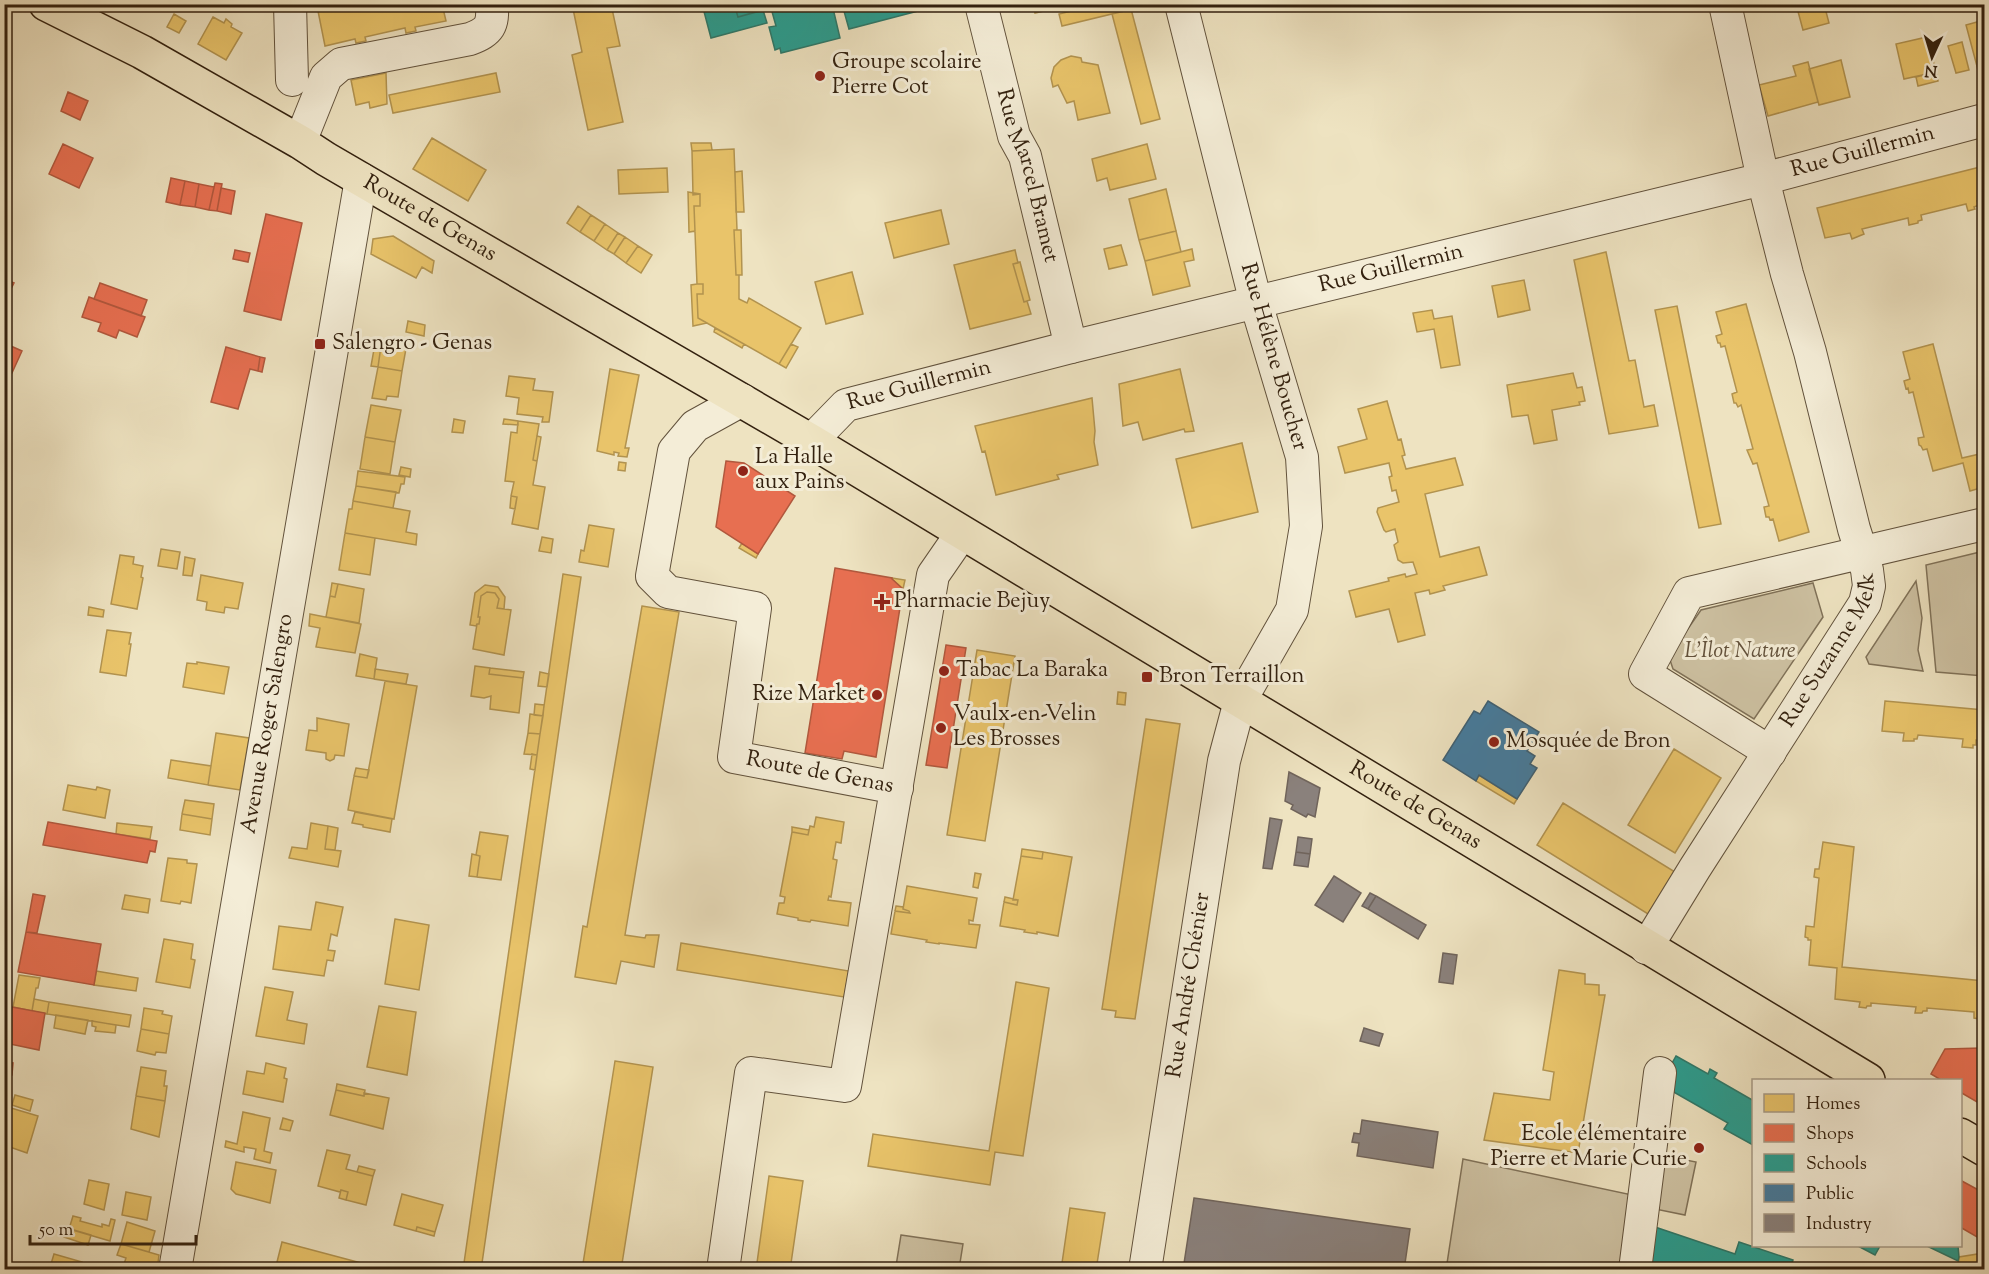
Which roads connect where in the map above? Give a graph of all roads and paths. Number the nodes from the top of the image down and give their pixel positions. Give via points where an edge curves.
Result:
1 (46, 4) edge
2 (61, 4) edge
3 (290, 4) edge
4 (492, 4) edge
5 (981, 4) edge
6 (1180, 4) edge
7 (1725, 4) edge
8 (117, 40) junction
9 (292, 80) dead end
10 (1984, 120) edge
11 (300, 142) junction
12 (361, 179) junction
13 (1763, 179) junction
14 (1256, 303) junction
15 (1071, 347) junction
16 (742, 400) junction
17 (811, 441) junction
18 (1984, 524) edge
19 (962, 533) junction
20 (1862, 552) junction
21 (1240, 701) junction
22 (1770, 752) junction
23 (897, 788) junction
24 (1646, 948) junction
25 (1660, 1074) dead end
26 (1866, 1079) edge
27 (1962, 1136) edge
28 (1984, 1149) edge
29 (175, 1269) edge
30 (723, 1269) edge
31 (1145, 1269) edge
32 (1635, 1269) edge

1 - 8 main road, Route de Genas
2 - 8 main road, Route de Genas
3 - 9 street
4 - 11 street via 493,20 486,33 341,64 326,77
5 - 15 street, Rue Marcel Bramet via 1014,136 1025,156
6 - 14 street, Rue Hélène Boucher
7 - 13 street, Rue Suzanne Melk
8 - 11 main road, Route de Genas
10 - 13 street, Rue Guillermin
11 - 12 main road, Route de Genas
12 - 16 main road, Route de Genas
12 - 29 street, Avenue Roger Salengro
13 - 14 street, Rue Guillermin
13 - 20 street, Rue Suzanne Melk
14 - 15 street, Rue Guillermin
14 - 21 street, Rue Hélène Boucher via 1302,457 1306,526 1292,610
15 - 17 street, Rue Guillermin via 846,405
16 - 17 main road, Route de Genas
16 - 23 street, Route de Genas via 694,426 674,451 652,576 668,592 755,608 734,758
17 - 19 main road, Route de Genas
18 - 20 street
19 - 21 main road, Route de Genas
19 - 23 street, Route de Genas via 933,575
20 - 22 street, Rue Suzanne Melk via 1869,586 1865,603
20 - 22 street via 1689,593 1645,674
21 - 24 main road, Route de Genas
21 - 31 street, Rue André Chénier via 1224,761
22 - 24 street, Rue Suzanne Melk
23 - 30 street via 845,1086 751,1073
24 - 26 main road, Route de Genas
25 - 32 street
27 - 28 main road

